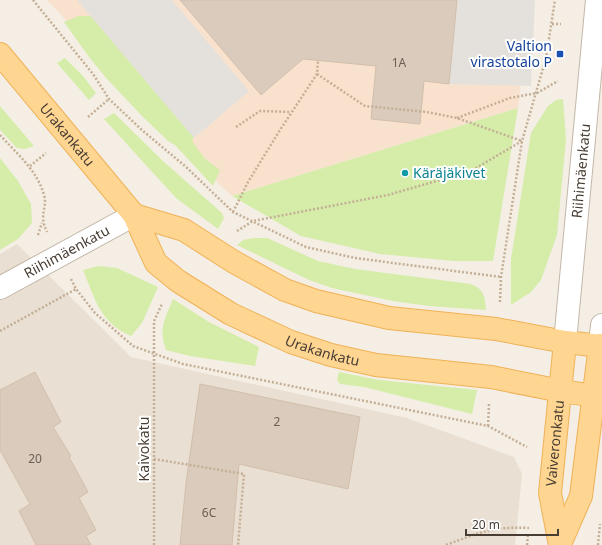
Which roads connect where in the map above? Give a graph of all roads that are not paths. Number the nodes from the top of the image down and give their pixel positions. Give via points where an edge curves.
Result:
1 (597, 0) edge
2 (0, 54) edge
3 (134, 215) junction
4 (0, 288) edge
5 (601, 339) edge
6 (565, 342) junction
7 (561, 391) junction
8 (598, 396) edge
9 (560, 544) edge

1 - 6 street, Riihimäenkatu
2 - 3 main road, Urakankatu
3 - 4 street, Riihimäenkatu
3 - 6 main road via 184,230 285,290 316,301 389,318 496,329
3 - 7 main road, Urakankatu via 156,263 205,299 261,329 330,355 376,365 491,376
5 - 6 main road
5 - 8 main road, Vaiveronkatu
6 - 7 main road, Vaiveronkatu
7 - 8 main road, Urakankatu
7 - 9 main road, Vaiveronkatu via 550,493
8 - 9 main road, Vaiveronkatu via 581,496

